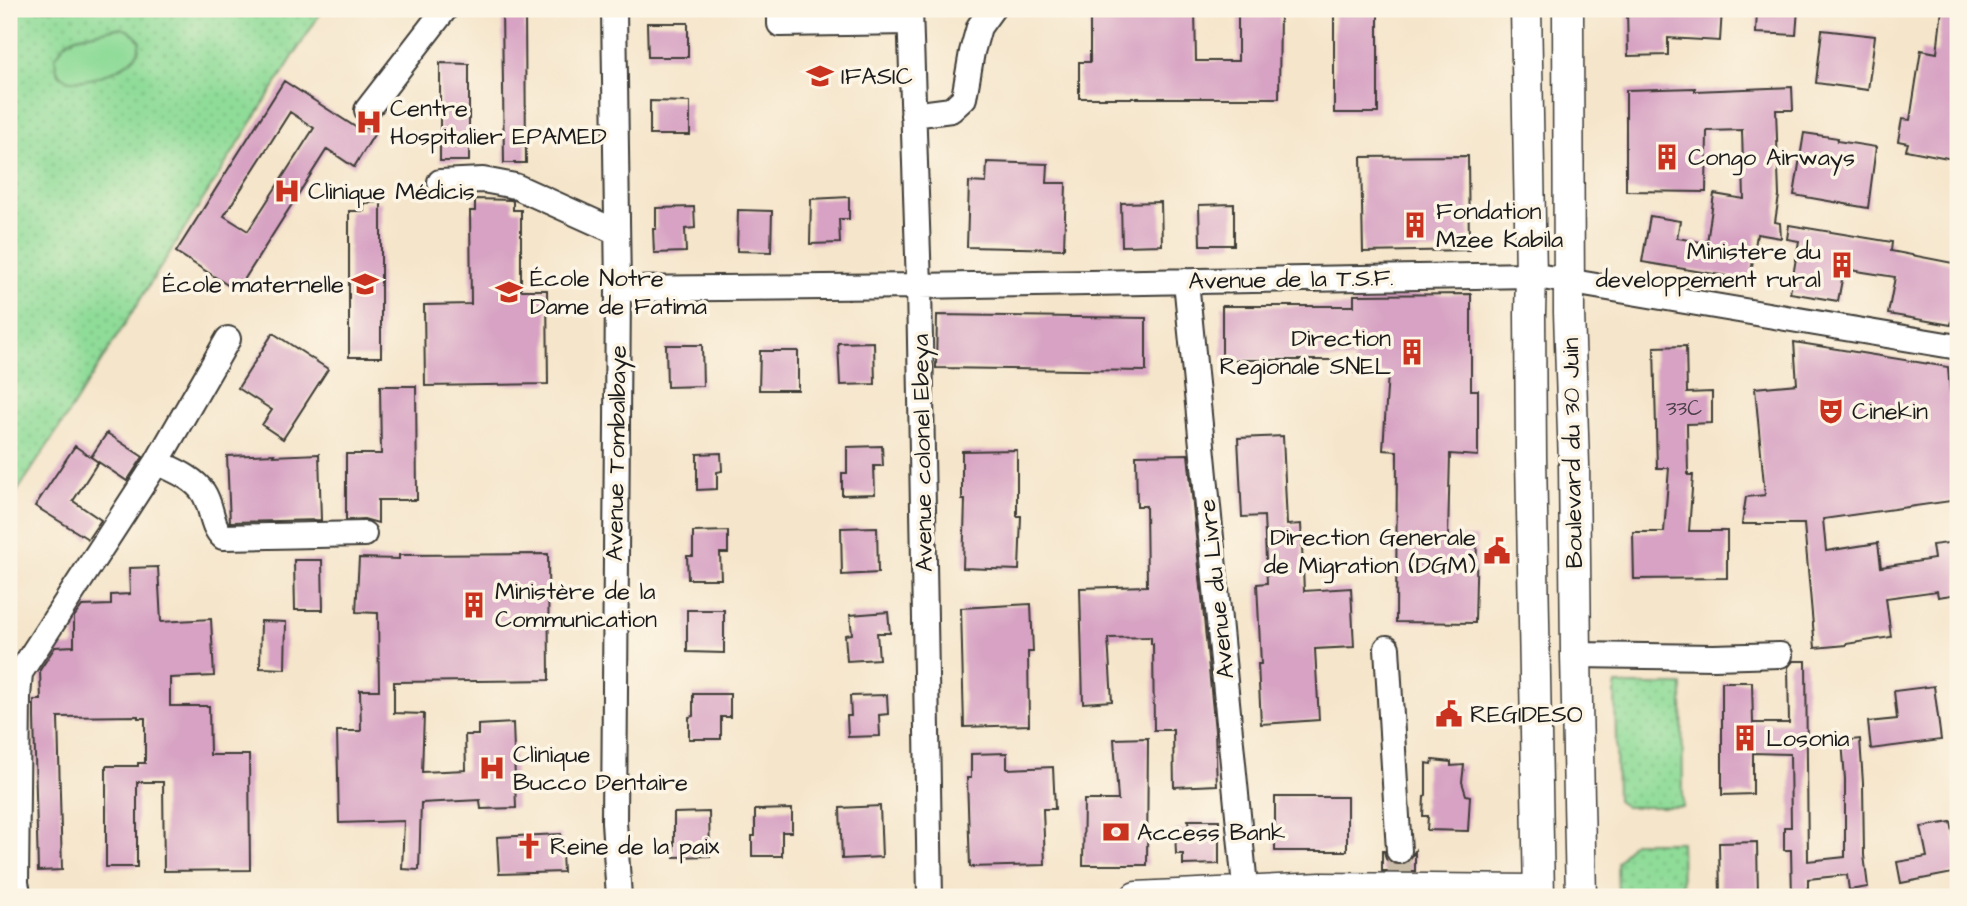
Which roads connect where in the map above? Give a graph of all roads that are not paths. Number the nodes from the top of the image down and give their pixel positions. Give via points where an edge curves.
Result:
1 (444, 9) edge
2 (780, 9) edge
3 (992, 9) edge
4 (1526, 9) edge
5 (1568, 9) edge
6 (611, 10) edge
7 (910, 15) edge
8 (368, 110) dead end
9 (913, 115) junction
10 (440, 182) dead end
11 (617, 232) junction
12 (1531, 275) junction
13 (1186, 281) junction
14 (1569, 281) junction
15 (919, 286) junction
16 (618, 289) junction
17 (228, 340) dead end
18 (1958, 347) edge
19 (157, 462) junction
20 (364, 534) dead end
21 (1387, 648) dead end
22 (1576, 655) junction
23 (1780, 655) dead end
24 (1399, 871) junction
25 (1539, 894) edge
26 (1246, 895) edge
27 (19, 897) edge
28 (620, 897) edge
29 (930, 897) edge
30 (1136, 897) edge
31 (1581, 897) edge

1 - 8 street
2 - 7 street via 780,24
3 - 9 street via 979,27 964,98 951,110
4 - 12 main road, Boulevard du 30 Juin
5 - 14 main road, Boulevard du 30 Juin
6 - 11 street, Avenue Tombalbaye
7 - 9 street, Avenue colonel Ebeya
9 - 15 street, Avenue colonel Ebeya
10 - 11 street via 482,180 514,186
11 - 16 street, Avenue Tombalbaye
12 - 13 street, Avenue de la T.S.F.
12 - 14 street, Avenue de la T.S.F.
12 - 25 main road, Boulevard du 30 Juin
13 - 15 street, Avenue de la T.S.F.
13 - 26 street, Avenue du Livre
14 - 18 street, Avenue de la T.S.F.
14 - 22 main road, Boulevard du 30 Juin
15 - 16 street, Avenue de la T.S.F.
15 - 29 street, Avenue colonel Ebeya
16 - 28 street, Avenue Tombalbaye via 614,822
17 - 19 street
19 - 20 street via 203,491 216,530 223,537
19 - 27 street via 20,673
21 - 24 street
22 - 23 street
22 - 31 main road, Boulevard du 30 Juin
24 - 25 main road
24 - 26 main road via 1321,888
26 - 30 main road

